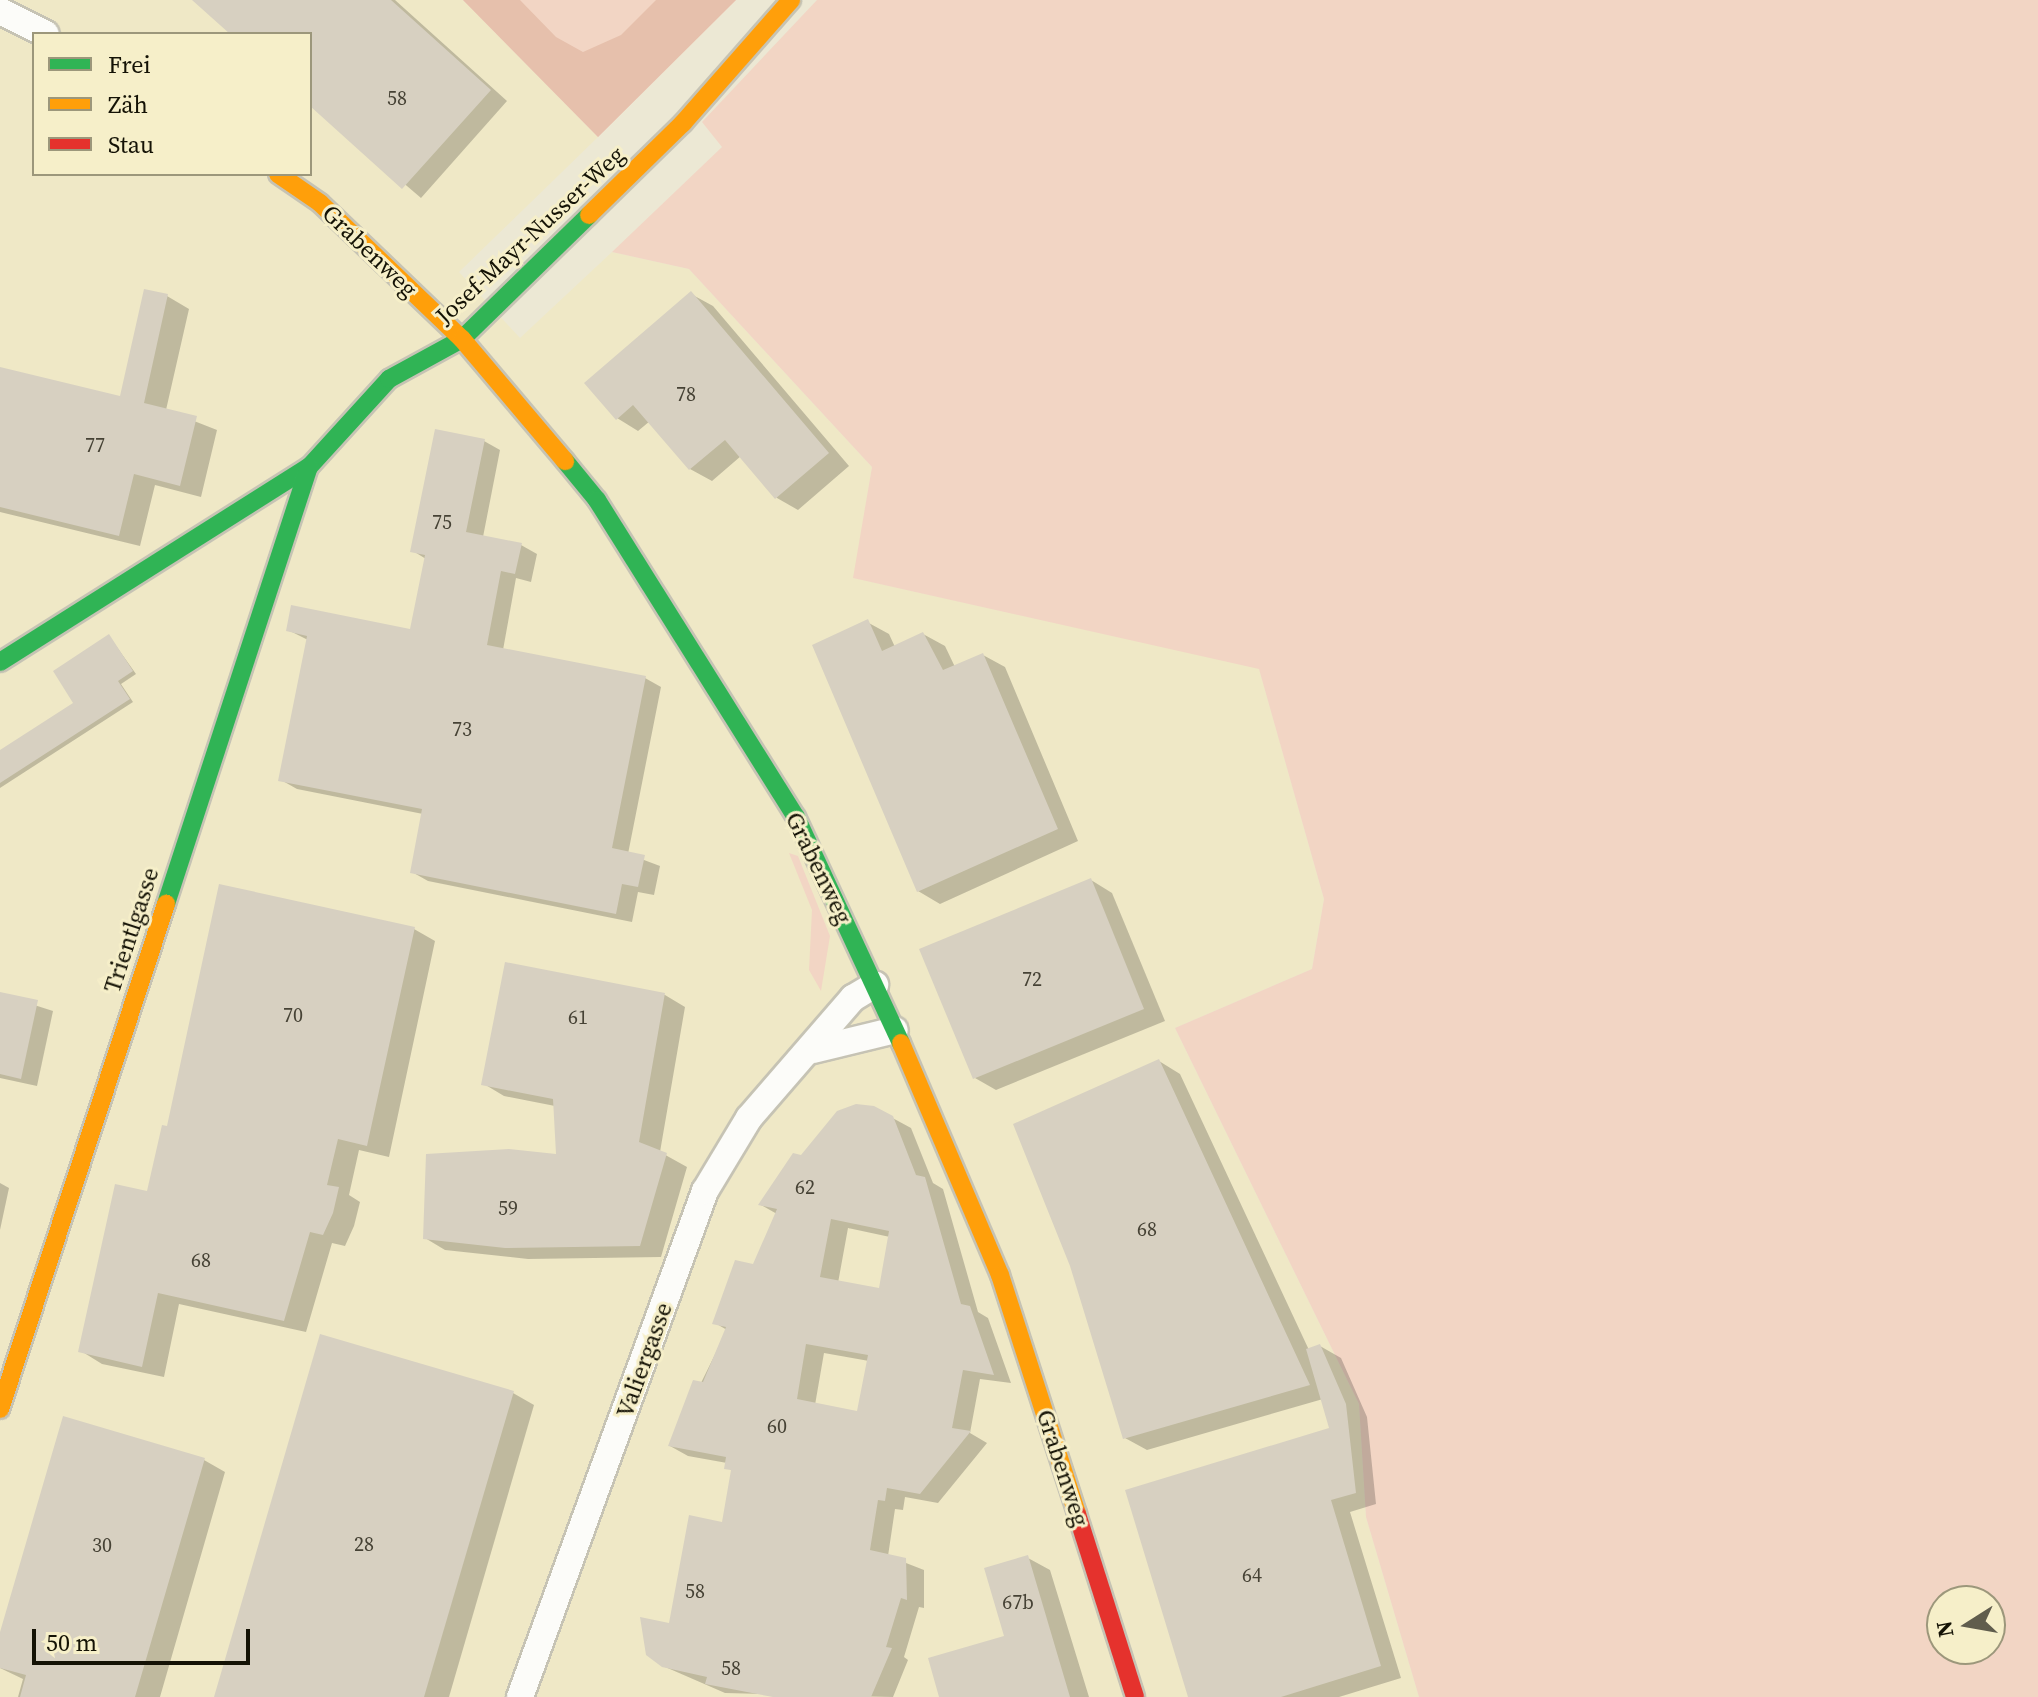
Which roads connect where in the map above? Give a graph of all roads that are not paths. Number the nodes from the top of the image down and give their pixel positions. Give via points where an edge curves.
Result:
1 (791, 0) edge
2 (0, 11) edge
3 (42, 32) edge
4 (281, 176) edge
5 (462, 339) junction
6 (309, 467) junction
7 (0, 662) edge
8 (875, 985) junction
9 (895, 1030) junction
10 (813, 1050) junction
11 (0, 1409) edge
12 (520, 1697) edge
13 (1135, 1697) edge

1 - 5 street, Josef-Mayr-Nusser-Weg via 683,123
2 - 3 street
4 - 5 street, Grabenweg via 320,203
5 - 6 street, Josef-Mayr-Nusser-Weg via 389,379
5 - 8 street, Grabenweg via 605,513 796,817
6 - 7 street, Josef-Mayr-Nusser-Weg
6 - 11 street, Trientlgasse
8 - 9 street, Grabenweg
8 - 10 street, Valiergasse via 853,998
9 - 10 street
9 - 13 street, Grabenweg via 1000,1275
10 - 12 street, Valiergasse via 749,1118 705,1191

